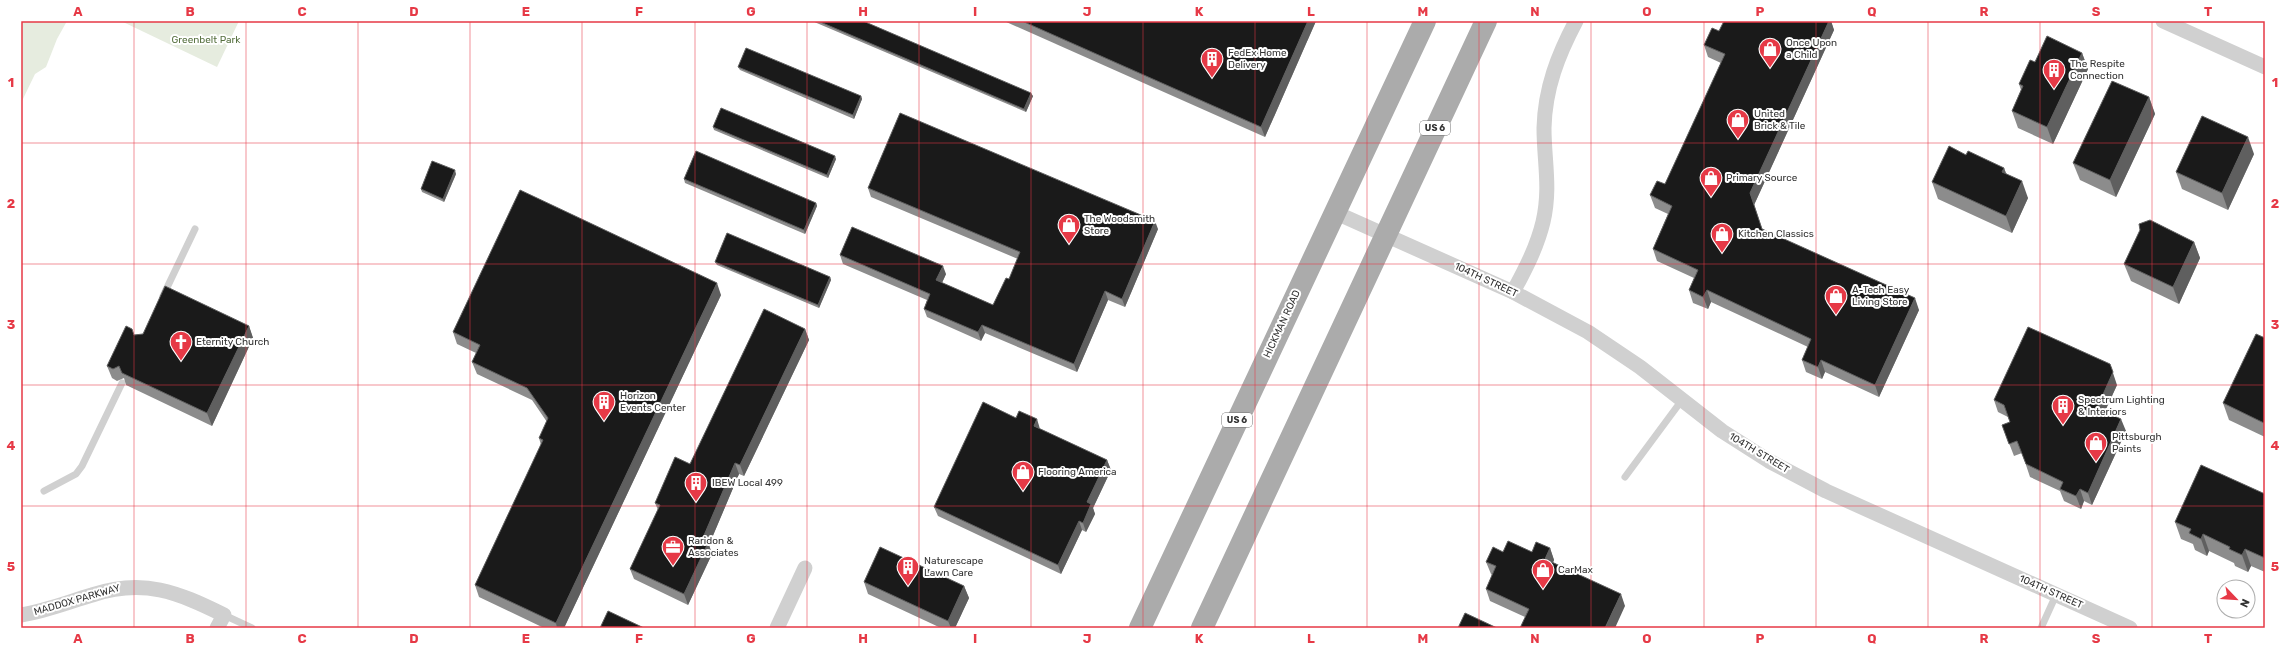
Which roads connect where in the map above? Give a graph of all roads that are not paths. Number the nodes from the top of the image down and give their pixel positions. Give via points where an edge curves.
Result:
1 (1425, 21) edge
2 (1486, 21) edge
3 (1576, 21) edge
4 (2163, 21) edge
5 (2265, 67) edge
6 (1334, 212) junction
7 (195, 229) dead end
8 (1385, 235) junction
9 (1513, 292) junction
10 (161, 300) edge
11 (122, 383) edge
12 (1682, 400) junction
13 (1625, 477) dead end
14 (44, 491) dead end
15 (805, 568) dead end
16 (2056, 595) junction
17 (21, 615) edge
18 (221, 621) edge
19 (252, 628) edge
20 (777, 628) edge
21 (1140, 628) edge
22 (1202, 628) edge
23 (2041, 628) edge
24 (2130, 628) edge

1 - 6 main road, HICKMAN ROAD / US 6
2 - 8 main road, US 6
3 - 9 street via 1558,55 1546,104 1544,128 1548,178 1543,222 1530,260
4 - 5 street
6 - 8 street, 104TH STREET
6 - 21 main road, HICKMAN ROAD / US 6
7 - 10 lane
8 - 9 street, 104TH STREET
8 - 22 main road, US 6
9 - 12 street, 104TH STREET via 1588,332 1640,367
11 - 14 lane via 82,466 76,474
12 - 13 lane
12 - 16 street, 104TH STREET via 1746,448 1775,465 1826,491
15 - 20 street
16 - 23 lane
16 - 24 street, 104TH STREET
17 - 18 street, MADDOX PARKWAY via 44,612 92,594 136,586 176,593
18 - 19 lane

